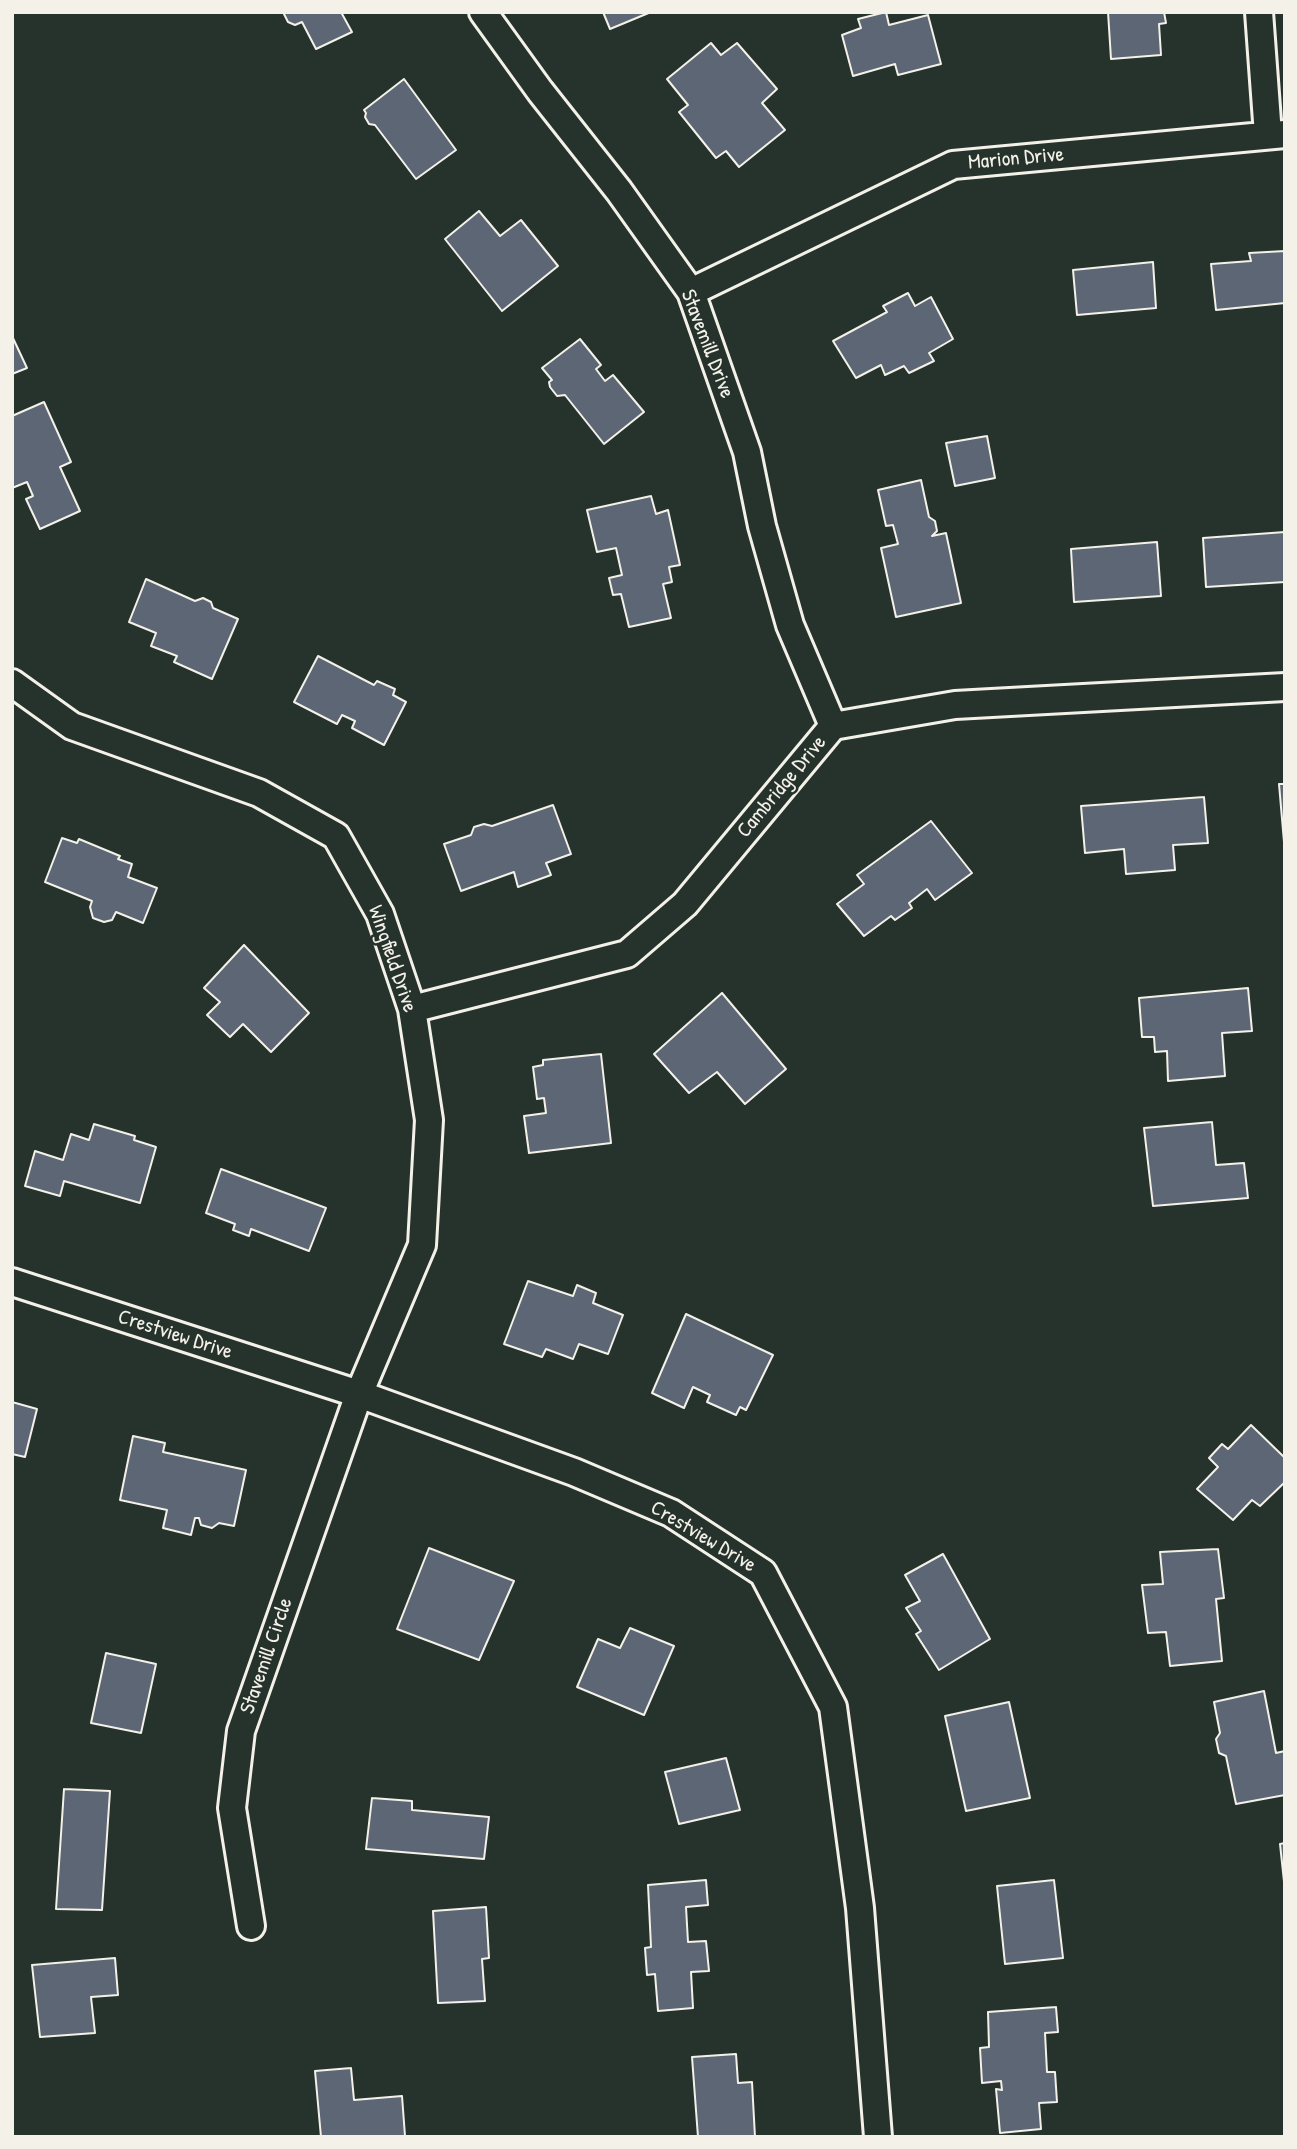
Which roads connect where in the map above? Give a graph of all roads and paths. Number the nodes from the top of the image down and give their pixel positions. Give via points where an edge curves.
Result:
1 (483, 12) edge
2 (1259, 12) edge
3 (1276, 135) edge
4 (691, 292) junction
5 (12, 683) edge
6 (1285, 687) edge
7 (833, 726) junction
8 (412, 1009) junction
9 (12, 1282) edge
10 (359, 1394) junction
11 (251, 1926) dead end
12 (878, 2137) edge

1 - 4 street, Stavemill Drive
2 - 3 street
3 - 4 street, Marion Drive via 953,164
4 - 7 street, Stavemill Drive via 747,452 790,625
5 - 8 street, Wingfield Drive via 72,726 259,793 336,836 380,915
6 - 7 street, Cambridge Drive via 955,705
7 - 8 street, Cambridge Drive via 685,904 627,954
8 - 10 street, Wingfield Drive via 429,1120 422,1245
9 - 10 street, Crestview Drive
10 - 11 street, Stavemill Circle via 241,1731 232,1808
10 - 12 street, Crestview Drive via 574,1472 670,1513 763,1573 832,1707 860,1908

